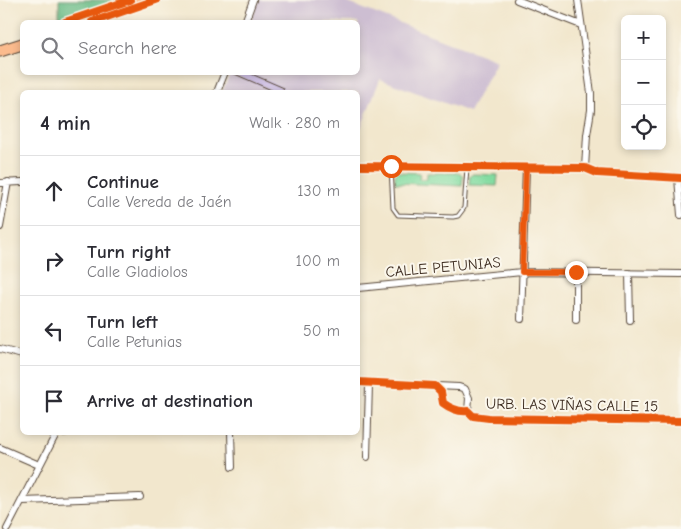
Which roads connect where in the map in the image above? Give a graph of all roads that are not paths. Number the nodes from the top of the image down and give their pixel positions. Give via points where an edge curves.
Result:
1 (146, 0) edge
2 (254, 0) edge
3 (517, 0) edge
4 (578, 0) edge
5 (88, 20) edge
6 (245, 20) edge
7 (581, 25) junction
8 (20, 45) edge
9 (0, 52) edge
10 (223, 75) edge
11 (217, 90) edge
12 (360, 166) edge
13 (391, 166) junction
14 (467, 167) junction
15 (526, 168) junction
16 (585, 168) junction
17 (679, 178) edge
18 (8, 182) junction
19 (20, 182) edge
20 (0, 183) edge
21 (681, 215) edge
22 (0, 227) edge
23 (522, 272) junction
24 (576, 272) junction
25 (629, 273) junction
26 (681, 274) edge
27 (360, 288) edge
28 (520, 319) dead end
29 (576, 320) dead end
30 (630, 320) dead end
31 (0, 349) edge
32 (20, 354) edge
33 (360, 382) edge
34 (369, 384) junction
35 (435, 386) junction
36 (468, 411) junction
37 (681, 421) edge
38 (55, 435) edge
39 (231, 435) edge
40 (0, 448) edge
41 (367, 457) dead end
42 (39, 465) junction
43 (232, 467) dead end
44 (140, 497) dead end
45 (22, 501) junction
46 (7, 529) edge

1 - 5 highway
2 - 6 street
3 - 7 street
4 - 7 street
7 - 16 street via 591,93
8 - 9 highway
10 - 11 street
12 - 13 street
13 - 14 street
13 - 14 lane via 393,208 398,215 453,217 464,208
14 - 15 street
15 - 16 street
15 - 23 street
16 - 17 street via 597,173
17 - 21 street
18 - 19 street
18 - 20 street
18 - 22 street
23 - 24 street, CALLE PETUNIAS
23 - 27 street, CALLE PETUNIAS
23 - 28 street
24 - 25 street, CALLE PETUNIAS
24 - 29 street
25 - 26 street, CALLE PETUNIAS
25 - 30 street
31 - 32 street
33 - 34 street, URB. LAS VIÑAS CALLE 15
34 - 35 street, URB. LAS VIÑAS CALLE 15
34 - 41 street
35 - 36 street, URB. LAS VIÑAS CALLE 15 via 441,392 443,403 456,410
35 - 36 street, URB. LAS VIÑAS CALLE 15 via 465,390 469,398
36 - 37 street, URB. LAS VIÑAS CALLE 15 via 473,416 489,418
38 - 42 street
39 - 43 street
40 - 42 street
42 - 45 street
44 - 45 street
45 - 46 street

